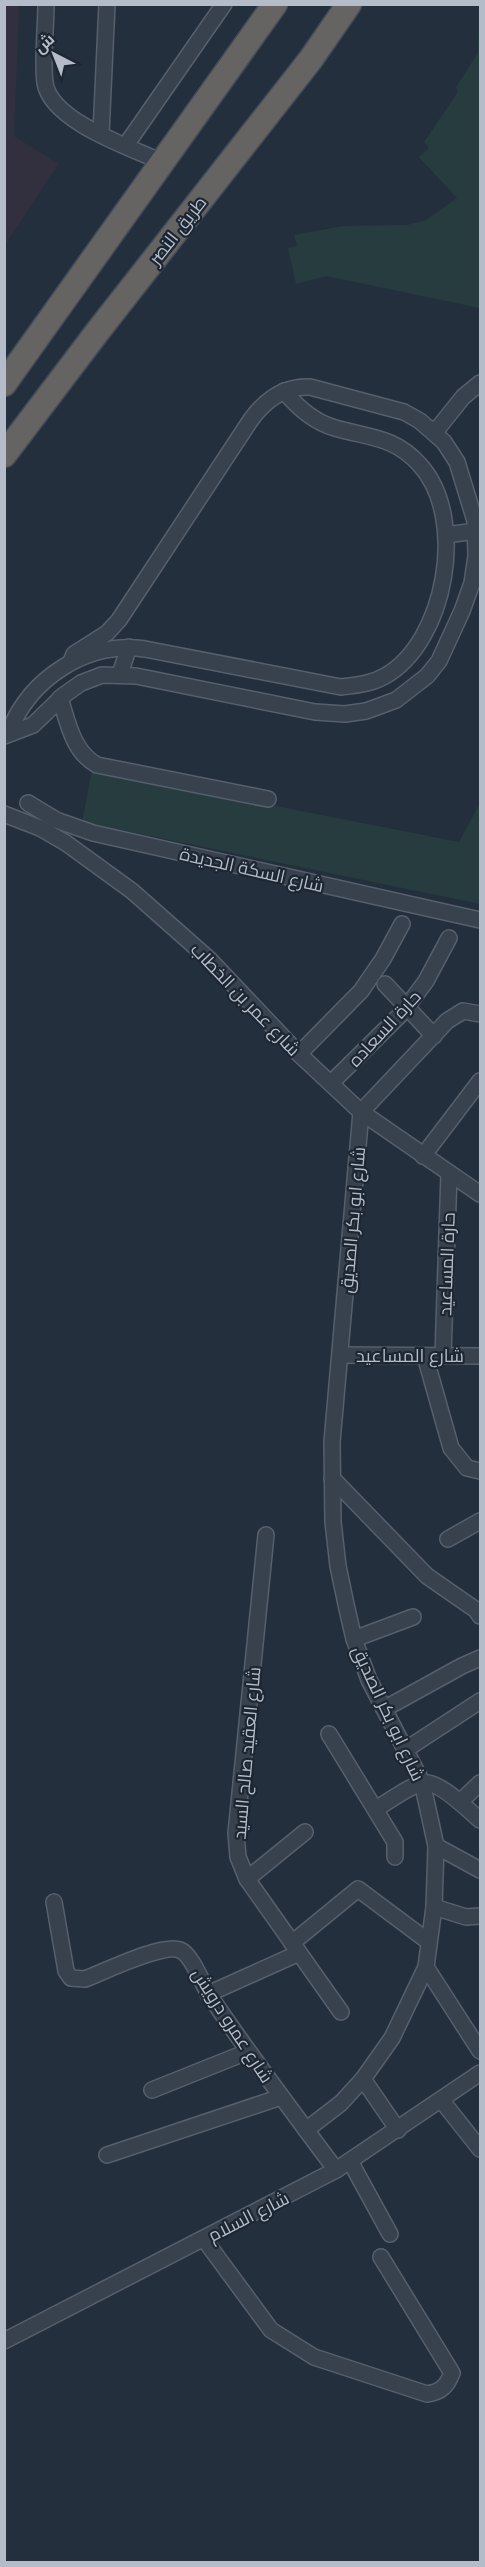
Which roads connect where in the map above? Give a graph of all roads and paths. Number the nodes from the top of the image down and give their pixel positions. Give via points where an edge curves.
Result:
1 (46, 4) edge
2 (107, 4) edge
3 (224, 4) edge
4 (275, 4) edge
5 (343, 8) edge
6 (101, 133) junction
7 (126, 145) junction
8 (162, 162) junction
9 (480, 383) edge
10 (4, 384) edge
11 (284, 391) junction
12 (435, 432) junction
13 (4, 455) edge
14 (476, 531) junction
15 (446, 536) junction
16 (129, 647) junction
17 (72, 662) junction
18 (120, 674) junction
19 (363, 685) junction
20 (32, 695) junction
21 (60, 698) junction
22 (46, 711) junction
23 (366, 711) junction
24 (7, 734) edge
25 (268, 799) dead end
26 (28, 803) dead end
27 (4, 814) edge
28 (480, 921) edge
29 (402, 924) dead end
30 (449, 938) dead end
31 (385, 984) dead end
32 (408, 1006) junction
33 (480, 1014) edge
34 (434, 1036) junction
35 (299, 1054) junction
36 (480, 1081) edge
37 (331, 1083) junction
38 (361, 1112) junction
39 (423, 1156) junction
40 (449, 1173) junction
41 (480, 1194) edge
42 (340, 1355) junction
43 (425, 1356) junction
44 (443, 1356) junction
45 (480, 1356) edge
46 (480, 1471) edge
47 (332, 1478) junction
48 (480, 1521) edge
49 (266, 1534) dead end
50 (448, 1539) dead end
51 (480, 1616) edge
52 (413, 1617) dead end
53 (354, 1639) junction
54 (480, 1658) edge
55 (480, 1705) edge
56 (384, 1709) junction
57 (329, 1734) dead end
58 (405, 1750) junction
59 (422, 1782) junction
60 (480, 1783) edge
61 (460, 1802) junction
62 (376, 1809) junction
63 (480, 1820) edge
64 (306, 1832) dead end
65 (436, 1846) junction
66 (395, 1857) dead end
67 (480, 1870) edge
68 (246, 1880) junction
69 (54, 1902) dead end
70 (434, 1907) junction
71 (480, 1916) edge
72 (429, 1942) junction
73 (295, 1948) junction
74 (426, 1967) junction
75 (208, 1994) junction
76 (341, 2012) dead end
77 (480, 2051) edge
78 (247, 2052) junction
79 (480, 2073) edge
80 (363, 2079) junction
81 (152, 2090) dead end
82 (281, 2097) junction
83 (442, 2101) junction
84 (306, 2130) junction
85 (398, 2130) junction
86 (480, 2149) edge
87 (107, 2155) dead end
88 (350, 2160) junction
89 (336, 2170) junction
90 (390, 2234) dead end
91 (204, 2239) junction
92 (381, 2257) dead end
93 (4, 2341) edge

1 - 6 street via 45,83 49,94 54,105 72,120
2 - 6 street
3 - 7 street
4 - 8 highway
5 - 13 highway, طريق النصر via 311,59
6 - 7 street
7 - 8 street
8 - 10 highway
9 - 12 street
11 - 12 street via 303,387 323,390 404,412
11 - 15 street via 301,410 322,423 387,440 411,456 437,492
11 - 17 street via 256,412 119,620 107,633 74,654
12 - 14 street via 457,462
14 - 15 street
14 - 23 street via 472,583 439,661 396,700
15 - 19 street via 441,591 418,643 398,667
16 - 17 street via 99,651
16 - 18 street
16 - 19 street via 328,686
17 - 20 street
18 - 21 street via 92,678
18 - 23 street via 315,712
19 - 23 street
20 - 22 street
20 - 24 street
21 - 22 street
21 - 25 street via 78,748 97,765
22 - 24 street via 33,725
26 - 28 street, شارع السكة الجديدة via 56,820 93,833
27 - 35 street, شارع عمر بن الخطاب via 66,843 132,891 210,959
29 - 35 street via 361,991
30 - 32 street, حارة السعاده
31 - 32 street
32 - 34 street
32 - 37 street, حارة السعاده
33 - 34 street via 463,1011
34 - 38 street
35 - 37 street, شارع عمر بن الخطاب
36 - 39 street
37 - 38 street, شارع عمر بن الخطاب
38 - 39 street, شارع عمر بن الخطاب
38 - 42 street, شارع ابو بكر الصديق
39 - 40 street, شارع عمر بن الخطاب
40 - 41 street, شارع عمر بن الخطاب
40 - 44 street, حارة المساعيد
42 - 43 street, شارع المساعيد
42 - 47 street, شارع ابو بكر الصديق
43 - 44 street, شارع المساعيد
43 - 46 street via 451,1448 467,1468
44 - 45 street, شارع المساعيد
47 - 51 street via 427,1576
47 - 53 street, شارع ابو بكر الصديق via 338,1566
48 - 50 street
49 - 68 street, شارع العقيد صالح السيد via 237,1833 238,1857
52 - 53 street
53 - 56 street, شارع ابو بكر الصديق
54 - 56 street
55 - 58 street
56 - 58 street, شارع ابو بكر الصديق
57 - 62 street
58 - 59 street, شارع ابو بكر الصديق
59 - 61 street via 434,1784
59 - 62 street
59 - 65 street, شارع ابو بكر الصديق
60 - 61 street
61 - 63 street
62 - 66 street via 395,1842
64 - 68 street
65 - 67 street
65 - 70 street, شارع ابو بكر الصديق
68 - 73 street, شارع العقيد صالح السيد
69 - 75 street, شارع عمرو درويش via 66,1971 71,1978 85,1979 172,1948 188,1955
70 - 71 street via 466,1917
70 - 72 street, شارع ابو بكر الصديق
72 - 73 street via 358,1889
72 - 74 street, شارع ابو بكر الصديق
73 - 75 street
73 - 76 street, شارع العقيد صالح السيد
74 - 77 street
74 - 80 street, شارع ابو بكر الصديق via 392,2038
75 - 78 street, شارع عمرو درويش
78 - 81 street
78 - 82 street, شارع عمرو درويش
79 - 83 street, شارع السلام
80 - 84 street, شارع ابو بكر الصديق via 341,2103
80 - 85 street
82 - 84 street, شارع عمرو درويش
82 - 87 street
83 - 85 street, شارع السلام
83 - 86 street
84 - 89 street, شارع عمرو درويش
85 - 88 street, شارع السلام
88 - 89 street, شارع السلام
88 - 90 street
89 - 91 street, شارع السلام
91 - 92 street via 271,2330 314,2357 427,2394 435,2393 448,2384 452,2373
91 - 93 street, شارع السلام

